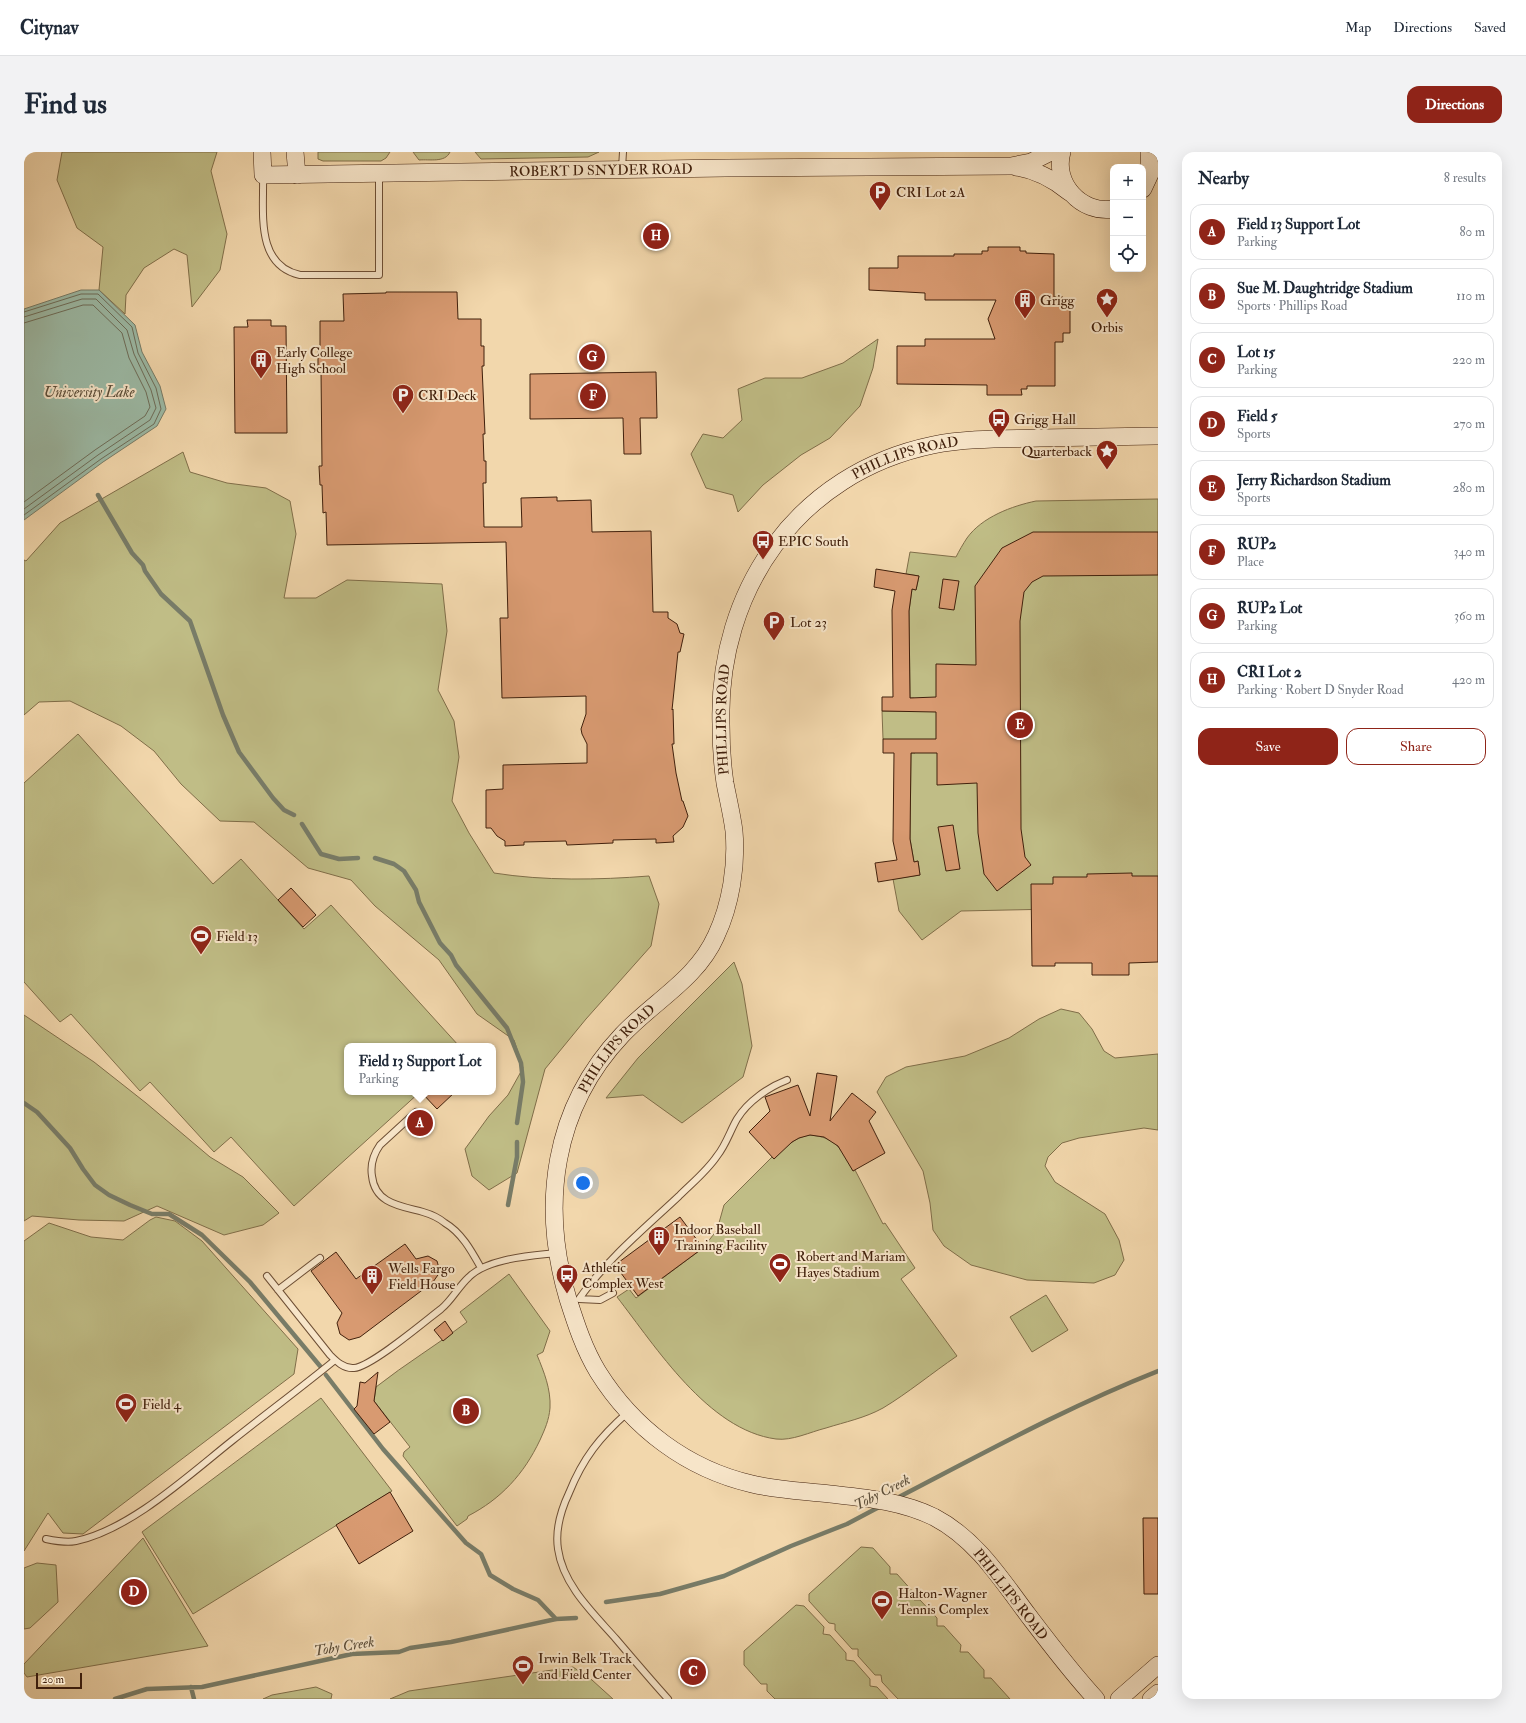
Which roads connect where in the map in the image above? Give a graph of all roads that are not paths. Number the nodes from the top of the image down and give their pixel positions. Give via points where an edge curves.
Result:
1 (262, 152) edge
2 (295, 152) edge
3 (622, 152) edge
4 (1050, 152) edge
5 (1062, 152) edge
6 (1149, 152) edge
7 (1011, 166) junction
8 (622, 170) junction
9 (379, 174) junction
10 (296, 175) junction
11 (263, 176) junction
12 (1158, 179) edge
13 (1146, 183) edge
14 (1146, 188) edge
15 (1072, 194) junction
16 (1110, 208) edge
17 (1158, 436) edge
18 (787, 1080) dead end
19 (416, 1112) dead end
20 (557, 1253) junction
21 (320, 1258) dead end
22 (481, 1268) junction
23 (267, 1276) dead end
24 (278, 1290) junction
25 (613, 1293) dead end
26 (574, 1300) junction
27 (335, 1360) junction
28 (628, 1412) junction
29 (46, 1539) dead end
30 (1158, 1665) edge
31 (1158, 1693) edge
32 (668, 1699) edge
33 (1096, 1699) edge
34 (1119, 1699) edge
35 (1151, 1699) edge

1 - 11 street
2 - 10 street
3 - 8 lane
4 - 7 street, ROBERT D SNYDER ROAD via 1031,162
5 - 15 street via 1061,173
6 - 13 street via 1150,174
7 - 8 street, ROBERT D SNYDER ROAD
7 - 15 street, ROBERT D SNYDER ROAD via 1046,176
8 - 9 street, ROBERT D SNYDER ROAD
9 - 10 street, ROBERT D SNYDER ROAD
9 - 11 lane via 379,275 350,276 300,275 278,264 268,250 265,237
10 - 11 street, ROBERT D SNYDER ROAD
12 - 14 street
15 - 16 street, ROBERT D SNYDER ROAD via 1089,206
17 - 20 street, PHILLIPS ROAD via 966,440 915,450 876,464 836,486 801,515 771,550 754,576 743,600 731,633 724,667 722,761 733,821 734,843 734,869 725,913 714,942 699,963 681,983 618,1039 604,1056 583,1091 570,1121 558,1163 553,1207
18 - 26 lane via 764,1092 738,1117 717,1158
19 - 22 lane via 376,1150 371,1163 374,1187 382,1198 394,1206 424,1212 446,1223 464,1241
20 - 22 lane via 514,1259
20 - 26 street, PHILLIPS ROAD
21 - 24 lane
22 - 27 lane via 470,1276 445,1306 370,1362 359,1368 351,1368
23 - 24 lane
24 - 27 lane
25 - 26 lane via 600,1300
26 - 28 street, PHILLIPS ROAD via 578,1329 593,1362
27 - 29 lane via 175,1486 128,1518 103,1532 77,1541
28 - 32 lane via 596,1444 578,1471 560,1517 558,1549 562,1566 577,1593
28 - 33 street, PHILLIPS ROAD via 684,1457 728,1478 763,1486 892,1502 923,1512 944,1523 966,1538 985,1557 1055,1652
30 - 34 street
31 - 35 street

